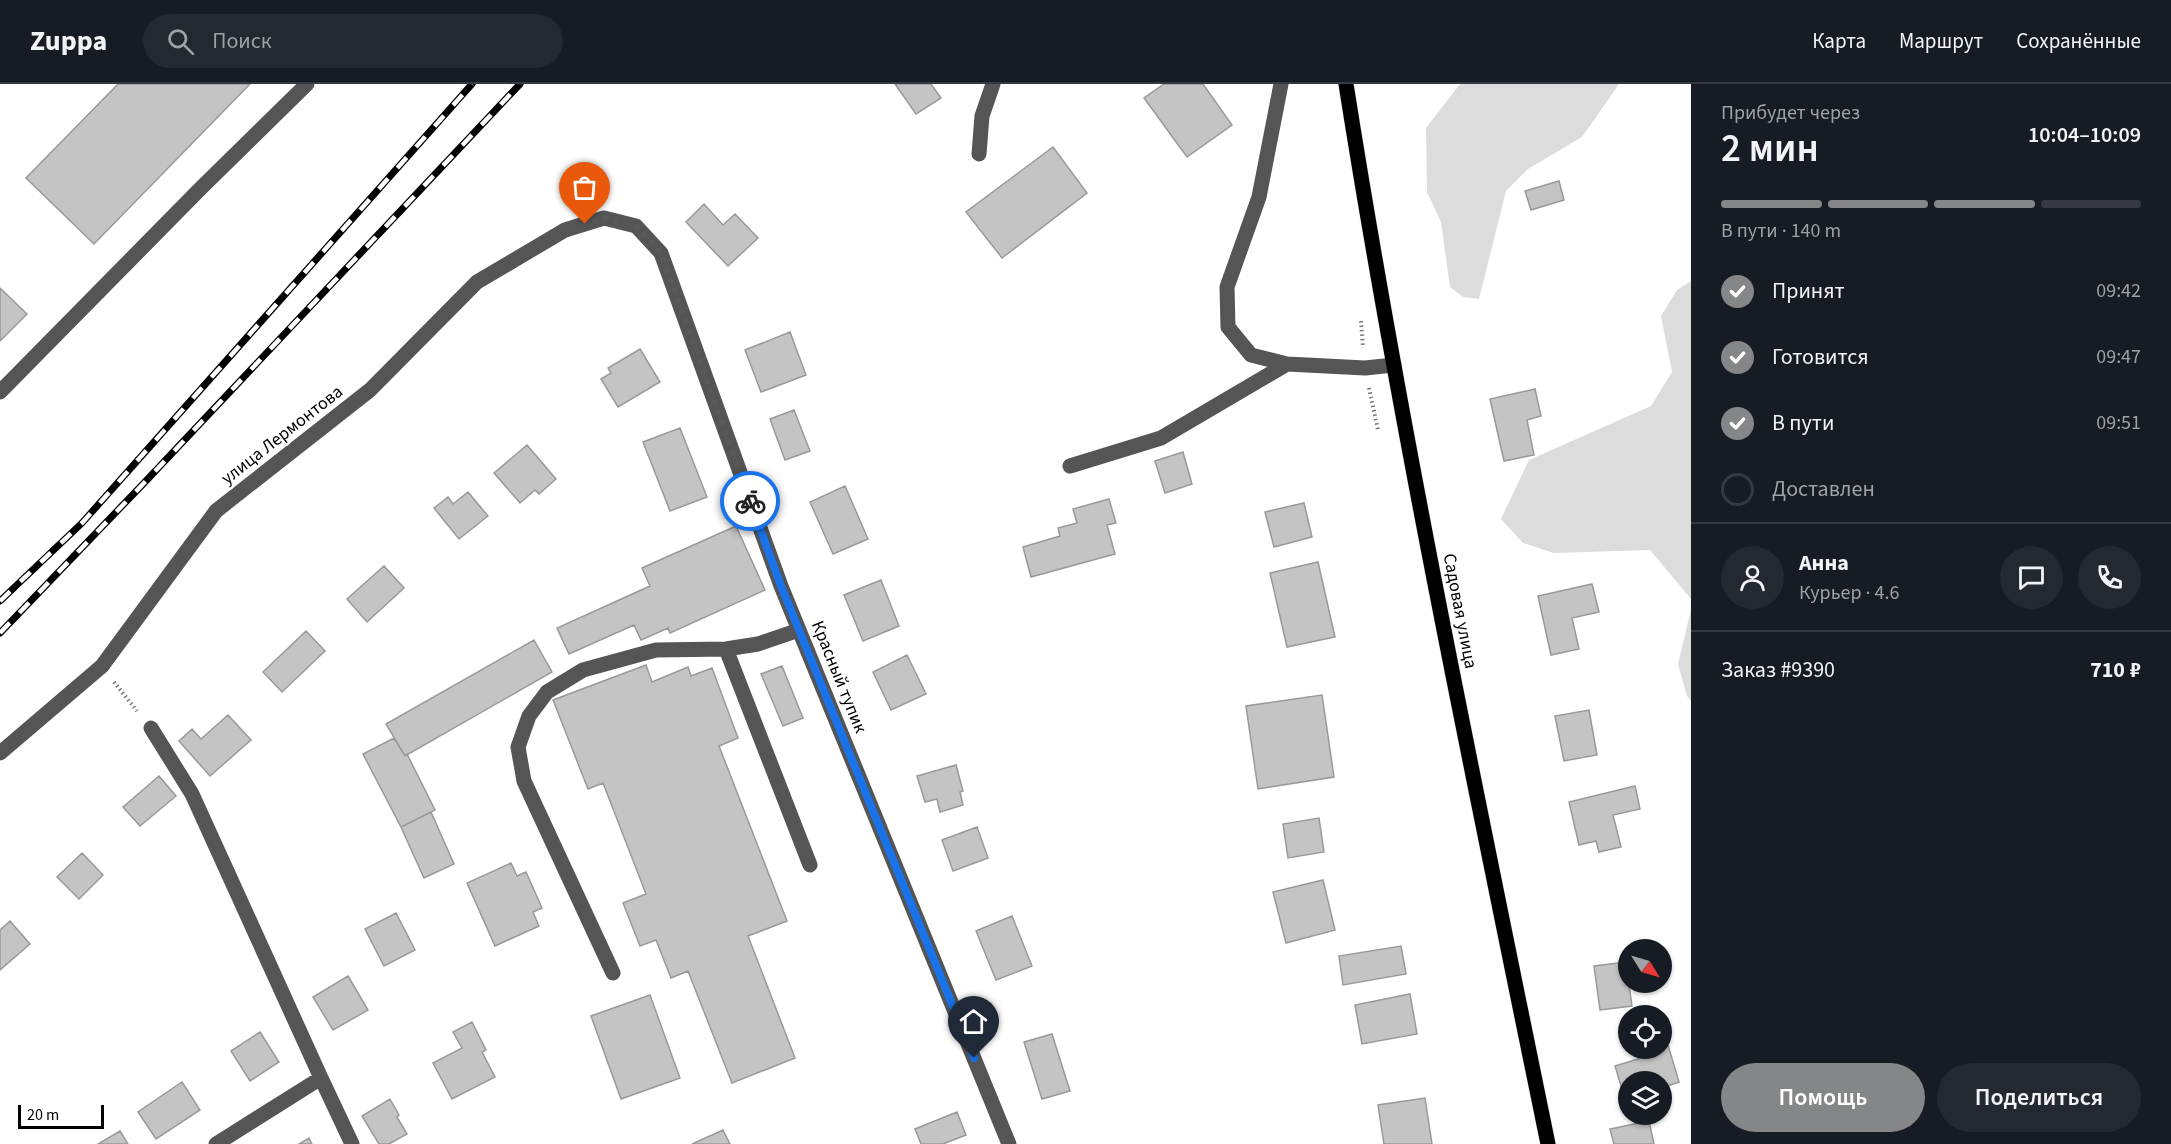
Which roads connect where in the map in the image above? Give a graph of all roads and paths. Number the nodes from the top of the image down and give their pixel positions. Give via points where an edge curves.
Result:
1 (307, 84) edge
2 (993, 84) edge
3 (1271, 84) edge
4 (1281, 84) edge
5 (1346, 84) edge
6 (1274, 114) junction
7 (979, 154) dead end
8 (636, 226) joint
9 (1287, 364) junction
10 (1394, 365) junction
11 (0, 392) edge
12 (1070, 466) dead end
13 (799, 630) junction
14 (726, 649) junction
15 (102, 666) junction
16 (151, 728) joint
17 (0, 753) edge
18 (810, 865) dead end
19 (613, 973) dead end
20 (321, 1078) junction
21 (216, 1144) edge
22 (352, 1144) edge
23 (1009, 1144) edge
24 (1548, 1144) edge

1 - 11 street
2 - 7 street via 981,116
3 - 6 street
4 - 6 street
5 - 10 main road, Садовая улица
6 - 9 street via 1259,197 1227,287 1228,327 1251,355
8 - 13 street, Красный тупик via 661,253
8 - 15 street, улица Лермонтова via 604,218 566,230 477,282 370,390 216,511
9 - 10 street via 1365,368
9 - 12 street via 1161,438
10 - 24 main road, Садовая улица via 1420,513
13 - 14 street via 758,644
13 - 23 street, Красный тупик
14 - 18 street
14 - 19 street via 656,651 582,670 547,692 529,716 518,747 524,781
15 - 16 path
15 - 17 street, улица Лермонтова
16 - 20 street via 192,794
20 - 21 street
20 - 22 street

